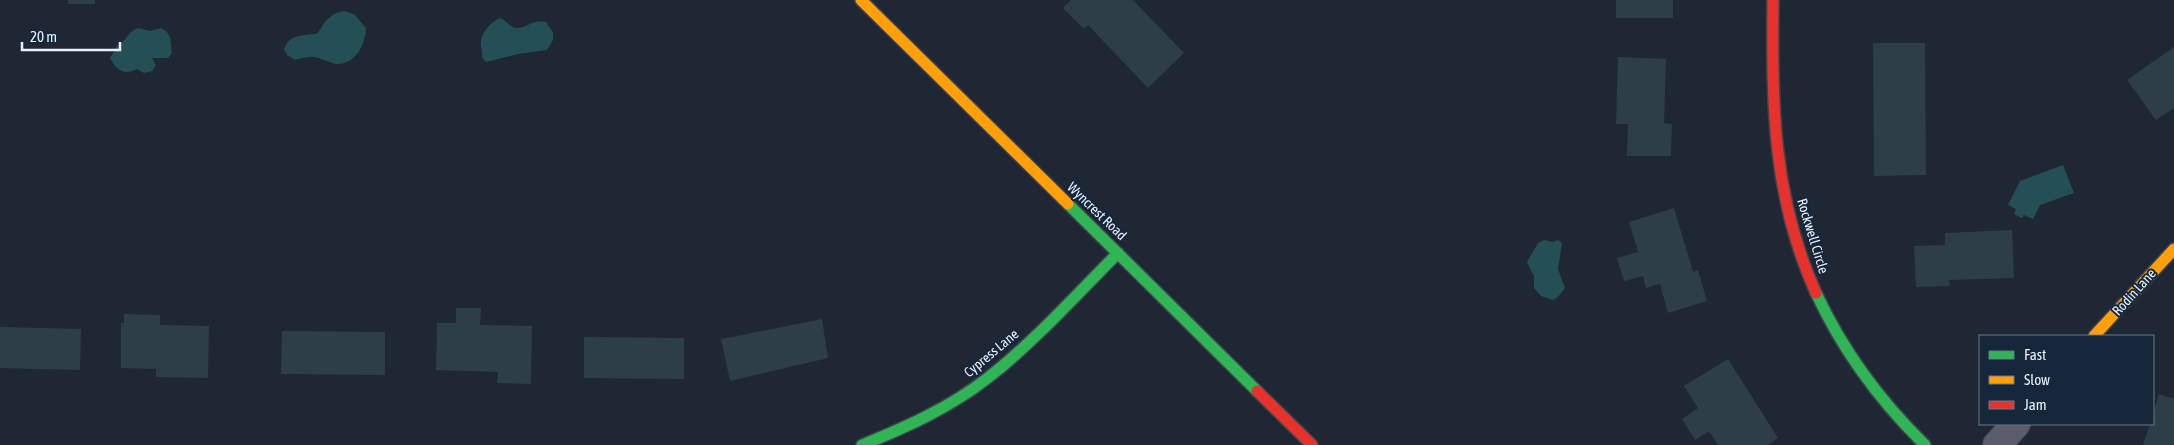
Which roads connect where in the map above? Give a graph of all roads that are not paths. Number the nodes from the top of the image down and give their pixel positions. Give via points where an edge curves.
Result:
1 (861, 0) edge
2 (1773, 0) edge
3 (2174, 249) edge
4 (1118, 253) junction
5 (2095, 335) edge
6 (2015, 425) edge
7 (862, 445) edge
8 (1312, 445) edge
9 (1925, 445) edge
10 (1997, 445) edge

1 - 4 street, Wyncrest Road
2 - 9 street, Rockwell Circle via 1777,157 1798,250 1817,297 1861,374 1906,428
3 - 5 street, Rodin Lane
4 - 7 street, Cypress Lane via 990,376 920,420
4 - 8 street, Wyncrest Road
6 - 10 street

